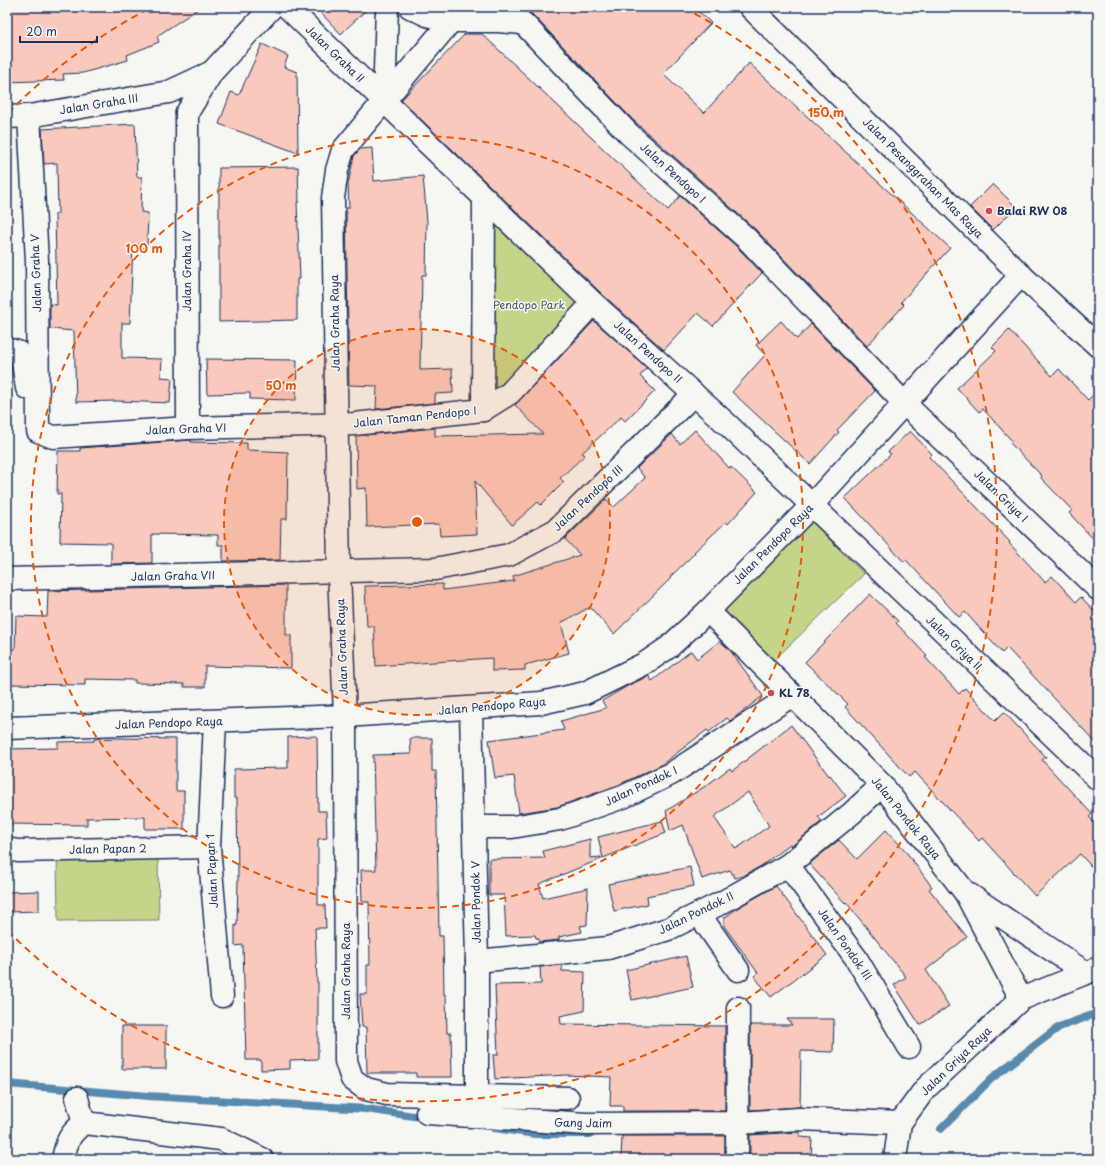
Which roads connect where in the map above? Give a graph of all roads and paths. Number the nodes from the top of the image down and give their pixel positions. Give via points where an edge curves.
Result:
1 (272, 7) edge
2 (287, 7) edge
3 (387, 7) edge
4 (410, 7) edge
5 (750, 7) edge
6 (452, 22) junction
7 (212, 72) junction
8 (169, 92) junction
9 (384, 101) junction
10 (187, 113) junction
11 (29, 116) junction
12 (7, 117) edge
13 (484, 198) junction
14 (1021, 275) junction
15 (593, 303) junction
16 (1098, 346) edge
17 (7, 350) edge
18 (694, 394) junction
19 (905, 404) junction
20 (483, 410) junction
21 (336, 425) junction
22 (38, 427) junction
23 (188, 428) junction
24 (811, 506) junction
25 (339, 572) junction
26 (7, 579) edge
27 (1098, 589) edge
28 (708, 611) junction
29 (791, 696) junction
30 (471, 709) junction
31 (345, 716) junction
32 (215, 722) junction
33 (7, 728) edge
34 (1098, 779) edge
35 (882, 785) junction
36 (474, 827) junction
37 (209, 847) junction
38 (7, 849) edge
39 (788, 865) junction
40 (964, 891) junction
41 (699, 914) junction
42 (477, 961) junction
43 (738, 970) dead end
44 (1092, 971) edge
45 (222, 996) dead end
46 (1021, 999) junction
47 (738, 1008) dead end
48 (908, 1047) dead end
49 (477, 1096) junction
50 (77, 1098) dead end
51 (568, 1098) dead end
52 (427, 1113) dead end
53 (84, 1123) junction
54 (739, 1123) junction
55 (900, 1123) junction
56 (63, 1159) edge
57 (262, 1159) edge
58 (737, 1159) edge
59 (895, 1159) edge

1 - 7 street, Jalan Graha III
2 - 9 street, Jalan Graha II
3 - 9 street
4 - 6 street, Jalan Pendopo I
5 - 14 street, Jalan Pesanggrahan Mas Raya
6 - 9 street, Jalan Graha Raya
6 - 19 street, Jalan Pendopo I via 523,23 629,134 746,238
7 - 8 street, Jalan Graha III
7 - 10 street, Jalan Graha III
8 - 10 street
8 - 11 street, Jalan Graha III
9 - 13 street, Jalan Pendopo II
9 - 21 street, Jalan Graha Raya via 343,150 337,170 333,198
10 - 23 street, Jalan Graha IV
11 - 12 street
11 - 22 street, Jalan Graha V via 37,261
13 - 15 street, Jalan Pendopo II
13 - 20 street
14 - 16 street, Jalan Pesanggrahan Mas Raya
14 - 19 street, Jalan Pendopo Raya
15 - 18 street, Jalan Pendopo II
15 - 20 street, Jalan Taman Pendopo I via 510,393
17 - 22 street via 18,352 22,357 31,420
18 - 24 street, Jalan Pendopo II
18 - 25 street, Jalan Pendopo III via 556,530 509,555 435,569
19 - 24 street, Jalan Pendopo Raya
19 - 27 street, Jalan Griya I
20 - 21 street, Jalan Taman Pendopo I
21 - 23 street, Jalan Graha VI
21 - 25 street, Jalan Graha Raya
22 - 23 street, Jalan Graha VI via 53,437
24 - 28 street, Jalan Pendopo Raya
24 - 34 street, Jalan Griya II
25 - 26 street, Jalan Graha VII
25 - 31 street, Jalan Graha Raya
28 - 29 street, Jalan Pondok Raya
28 - 30 street, Jalan Pendopo Raya via 669,647 644,664 585,693 541,703
29 - 35 street, Jalan Pondok Raya
29 - 36 street, Jalan Pondok I via 671,774 623,797 560,819 512,827
30 - 31 street, Jalan Pendopo Raya
30 - 36 street, Jalan Pondok V
31 - 32 street, Jalan Pendopo Raya
31 - 49 street, Jalan Graha Raya via 346,1061 352,1079 366,1089 387,1094
32 - 33 street, Jalan Pendopo Raya
32 - 37 street, Jalan Papan 1
35 - 39 street, Jalan Pondok II
35 - 40 street, Jalan Pondok Raya
36 - 42 street, Jalan Pondok V
37 - 38 street, Jalan Papan 2 via 18,851
37 - 45 street, Jalan Papan 1
39 - 41 street, Jalan Pondok II
39 - 48 street, Jalan Pondok III via 856,958
40 - 44 street, Jalan Pondok Raya
40 - 46 street
41 - 42 street, Jalan Pondok II via 668,929 608,948
41 - 43 street
42 - 49 street, Jalan Pondok V
44 - 46 street, Jalan Griya Raya
46 - 55 street, Jalan Griya Raya via 925,1089
47 - 54 street
49 - 51 street, Jalan Graha Raya
50 - 53 street
52 - 54 street, Gang Jaim via 561,1123
53 - 56 street via 72,1131 66,1143
53 - 57 street via 222,1139
54 - 55 street via 799,1119
54 - 58 street
55 - 59 street

